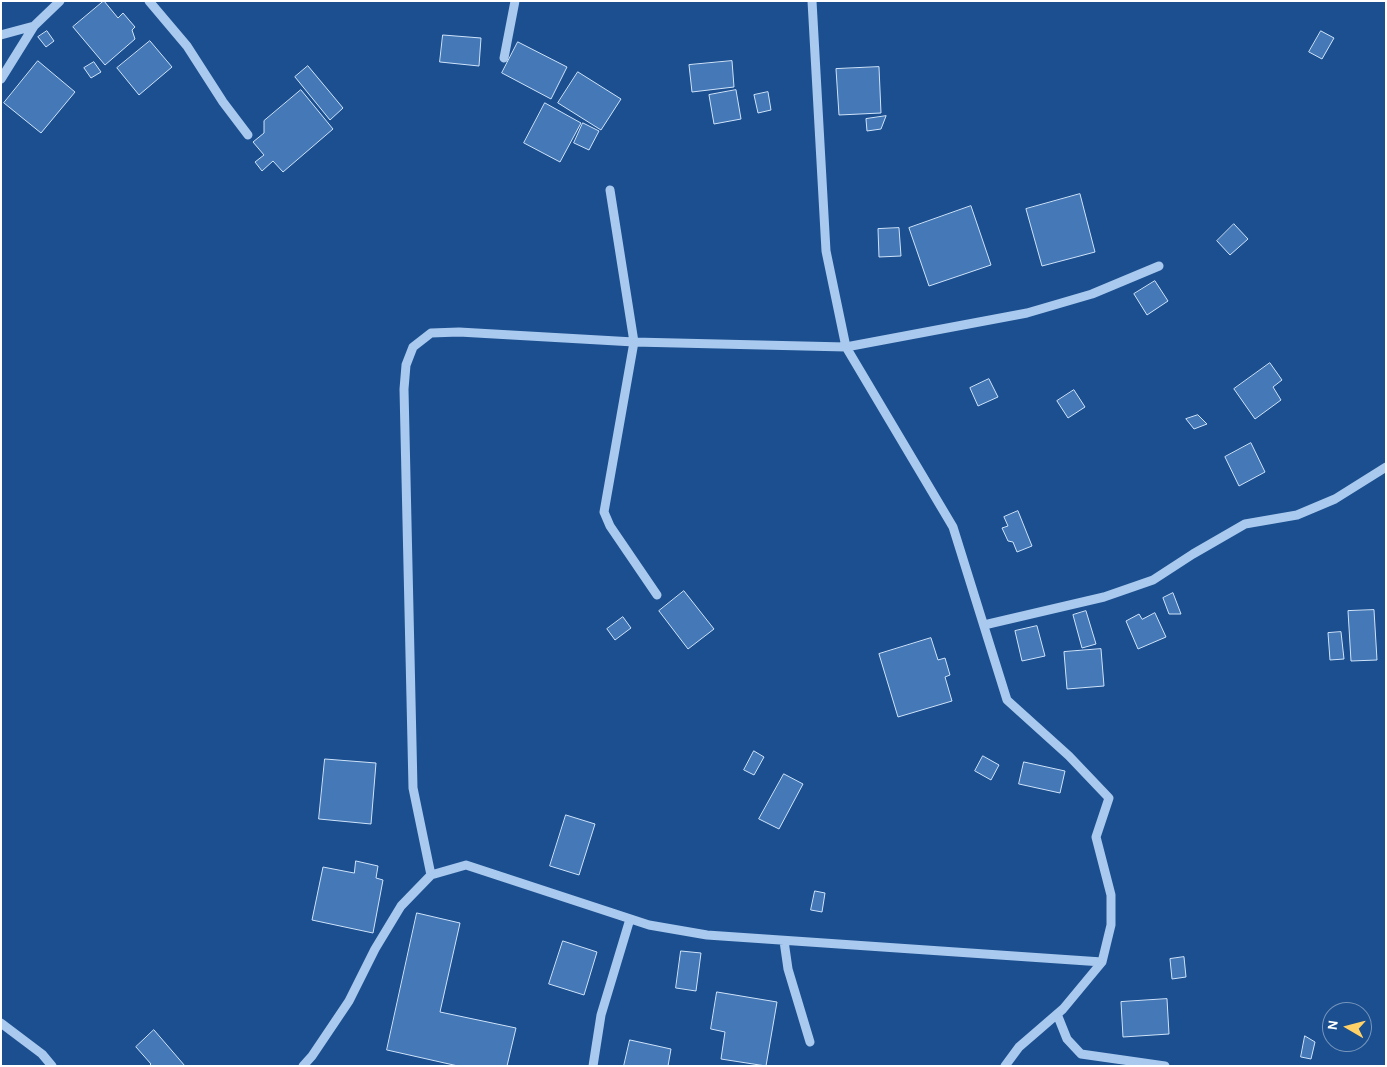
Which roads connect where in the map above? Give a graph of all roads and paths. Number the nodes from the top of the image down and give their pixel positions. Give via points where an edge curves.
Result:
1 (60, 1) edge
2 (149, 1) edge
3 (515, 1) edge
4 (812, 1) edge
5 (34, 26) junction
6 (1, 35) edge
7 (504, 58) dead end
8 (1, 79) edge
9 (248, 135) dead end
10 (610, 190) dead end
11 (1159, 266) dead end
12 (634, 342) junction
13 (846, 347) junction
14 (1386, 467) edge
15 (657, 596) dead end
16 (984, 625) junction
17 (431, 875) junction
18 (630, 919) junction
19 (784, 941) junction
20 (1102, 962) junction
21 (1057, 1014) junction
22 (1, 1023) edge
23 (810, 1042) dead end
24 (52, 1066) edge
25 (303, 1066) edge
26 (593, 1066) edge
27 (1005, 1066) edge
28 (1165, 1066) edge

1 - 5 street
2 - 9 street via 187,46
3 - 7 street
4 - 13 street via 826,251
5 - 6 street
5 - 8 street
10 - 12 street
11 - 13 street via 1092,294 1027,313
12 - 13 street
12 - 15 street via 604,512
12 - 17 street via 431,333 413,347 406,365 413,788
13 - 16 street via 953,527
14 - 16 street via 1335,499 1304,512 1245,524 1153,580 1095,599
16 - 20 street via 1007,700 1069,756 1109,798 1096,838 1111,895 1111,925
17 - 18 street via 466,865
17 - 25 street via 401,906 374,949 349,1000
18 - 19 street via 707,935
18 - 26 street via 600,1015
19 - 20 street
19 - 23 street via 788,969
20 - 21 street
21 - 27 street via 1019,1047
21 - 28 street via 1067,1038 1081,1054
22 - 24 street via 42,1054

